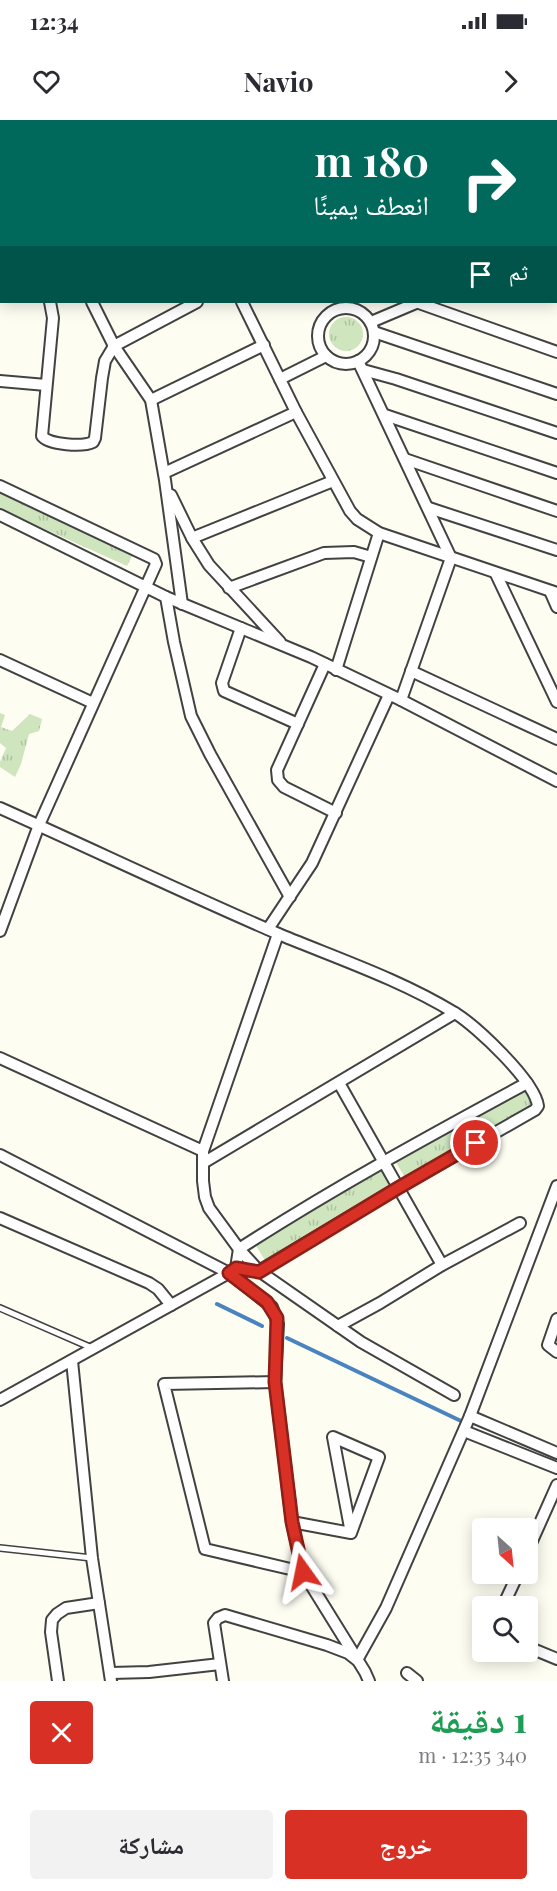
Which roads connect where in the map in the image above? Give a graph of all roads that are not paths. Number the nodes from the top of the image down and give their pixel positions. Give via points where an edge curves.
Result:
1 (50, 303) edge
2 (92, 303) edge
3 (191, 303) edge
4 (243, 303) edge
5 (367, 303) edge
6 (414, 303) edge
7 (419, 303) edge
8 (176, 306) edge
9 (332, 306) edge
10 (363, 313) junction
11 (373, 327) junction
12 (264, 345) junction
13 (114, 346) junction
14 (557, 352) edge
15 (326, 356) junction
16 (361, 366) junction
17 (280, 379) junction
18 (0, 381) edge
19 (46, 385) junction
20 (557, 394) edge
21 (151, 400) junction
22 (296, 412) junction
23 (385, 415) junction
24 (557, 433) edge
25 (405, 459) junction
26 (557, 473) edge
27 (165, 477) junction
28 (333, 481) junction
29 (0, 486) edge
30 (429, 508) junction
31 (557, 511) edge
32 (0, 515) edge
33 (379, 533) junction
34 (192, 538) junction
35 (557, 550) edge
36 (371, 557) junction
37 (451, 558) junction
38 (496, 574) junction
39 (145, 586) junction
40 (229, 588) junction
41 (553, 592) edge
42 (166, 597) junction
43 (182, 604) junction
44 (557, 608) edge
45 (242, 628) junction
46 (285, 647) junction
47 (0, 660) edge
48 (326, 664) junction
49 (336, 670) junction
50 (411, 671) junction
51 (389, 695) junction
52 (401, 700) junction
53 (557, 702) edge
54 (93, 703) junction
55 (298, 724) junction
56 (557, 739) edge
57 (557, 781) edge
58 (0, 808) edge
59 (336, 813) junction
60 (39, 825) junction
61 (290, 897) junction
62 (0, 931) edge
63 (273, 931) junction
64 (455, 1013) junction
65 (0, 1058) edge
66 (339, 1083) junction
67 (527, 1083) junction
68 (0, 1155) edge
69 (203, 1157) junction
70 (382, 1162) junction
71 (557, 1186) edge
72 (398, 1188) junction
73 (0, 1218) edge
74 (520, 1223) dead end
75 (239, 1249) junction
76 (442, 1265) junction
77 (232, 1271) junction
78 (259, 1272) junction
79 (171, 1305) junction
80 (0, 1308) edge
81 (557, 1319) edge
82 (338, 1326) junction
83 (93, 1349) junction
84 (557, 1352) edge
85 (72, 1361) junction
86 (275, 1382) junction
87 (454, 1395) dead end
88 (0, 1400) edge
89 (470, 1416) junction
90 (464, 1431) junction
91 (557, 1452) edge
92 (557, 1468) edge
93 (557, 1485) edge
94 (292, 1522) junction
95 (538, 1528) edge
96 (351, 1533) junction
97 (0, 1548) edge
98 (92, 1558) junction
99 (303, 1572) junction
100 (99, 1604) junction
101 (538, 1651) edge
102 (557, 1659) edge
103 (357, 1660) junction
104 (220, 1664) junction
105 (407, 1673) dead end
106 (111, 1677) edge
107 (58, 1681) edge
108 (223, 1681) edge
109 (369, 1681) edge
110 (417, 1681) edge

1 - 19 street via 53,318
2 - 13 street
3 - 8 street
4 - 12 street
5 - 10 street
6 - 11 street
7 - 14 street
8 - 13 street
9 - 10 street
9 - 15 street via 318,331 319,344
10 - 11 street
11 - 16 street via 374,342
11 - 20 street
12 - 17 street
12 - 21 street
13 - 19 street via 105,361 95,438 90,444 45,440 41,433
13 - 21 street
15 - 16 street
15 - 17 street
16 - 23 street
16 - 24 street
17 - 22 street
18 - 19 street
21 - 27 street
22 - 27 street
22 - 28 street
23 - 25 street
23 - 26 street
25 - 30 street
25 - 31 street
27 - 34 street
27 - 43 street
28 - 33 street via 353,515
28 - 34 street
29 - 39 street via 153,559 156,564
30 - 35 street
30 - 37 street
32 - 39 street
33 - 36 street
33 - 37 street
34 - 40 street
36 - 40 street via 354,552 324,553
36 - 49 street
37 - 38 street
37 - 50 street
38 - 41 street
38 - 53 street
39 - 42 street
39 - 54 street
40 - 46 street
41 - 44 street
42 - 43 street
42 - 61 street via 191,716
43 - 45 street
45 - 46 street
45 - 55 street via 222,683 224,691
46 - 48 street
47 - 54 street
48 - 49 street
48 - 55 street
49 - 51 street
50 - 52 street
50 - 56 street
51 - 52 street
51 - 59 street
52 - 57 street
54 - 60 street
55 - 59 street via 276,770 278,780 284,787
58 - 60 street
59 - 61 street
60 - 62 street
60 - 63 street
61 - 63 street
63 - 64 street
63 - 69 street
64 - 66 street
64 - 67 street via 503,1054
65 - 69 street
66 - 69 street
66 - 70 street
67 - 70 street
67 - 72 street via 538,1103 534,1110
68 - 77 street
69 - 75 street via 209,1208
70 - 72 street
70 - 75 street
71 - 89 street
72 - 76 street
72 - 78 street
73 - 79 street via 149,1283
74 - 76 street
75 - 77 street
75 - 78 street
76 - 82 street
77 - 78 street
77 - 79 street
77 - 86 street via 275,1313
78 - 82 street
79 - 83 street
80 - 83 lane
81 - 84 street via 548,1345
82 - 87 street
83 - 85 street
85 - 88 street
85 - 98 street
86 - 94 street
86 - 99 street via 164,1384 205,1549
89 - 90 street
89 - 91 street
90 - 92 street
90 - 103 street via 386,1608
93 - 95 street
94 - 96 street
94 - 99 street
96 - 96 street via 379,1456 333,1437 341,1480
97 - 98 lane
98 - 100 street
99 - 103 street
100 - 106 street
100 - 107 street via 66,1608 52,1620
101 - 102 street
103 - 104 street via 327,1645 225,1615 213,1623
103 - 109 street
104 - 106 street
104 - 108 street
105 - 110 street

